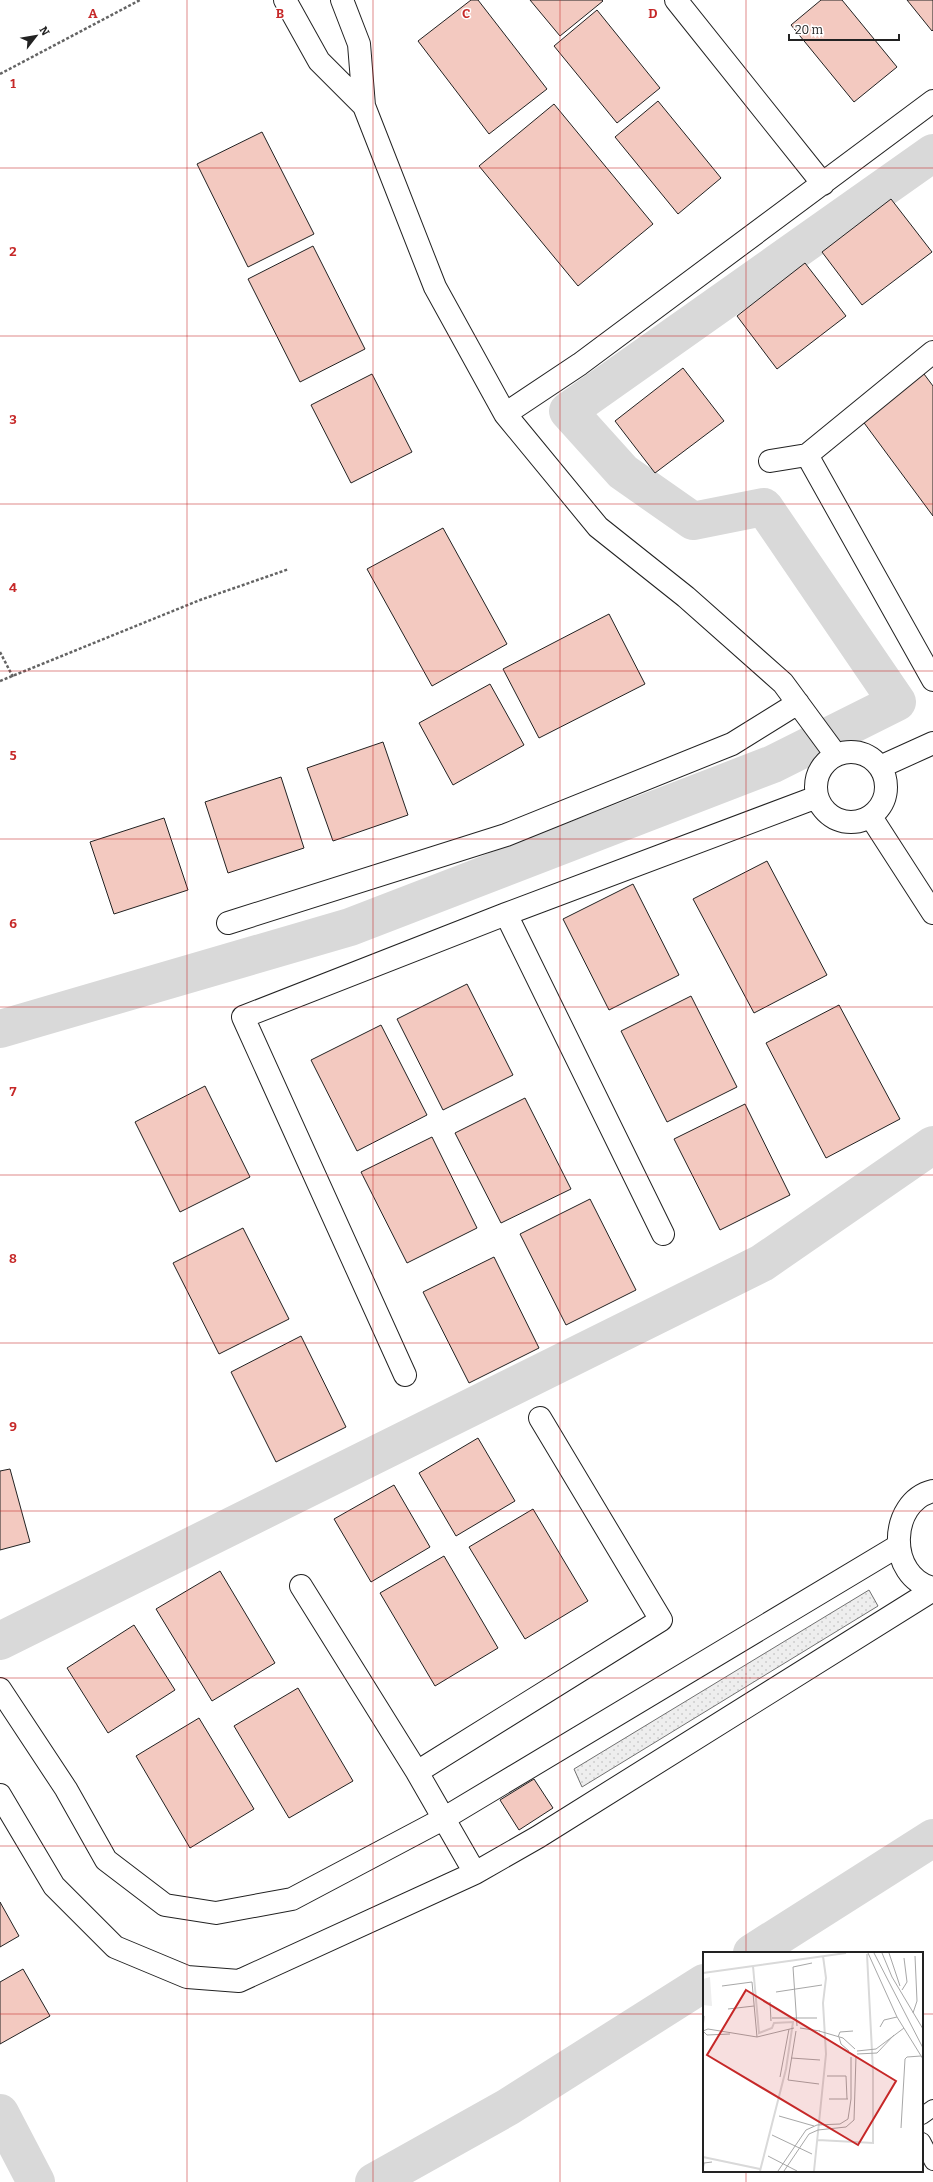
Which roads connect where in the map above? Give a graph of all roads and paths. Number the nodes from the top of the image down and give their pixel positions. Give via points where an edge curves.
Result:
1 (140, 0) edge
2 (285, 0) edge
3 (342, 0) edge
4 (676, 0) edge
5 (0, 74) edge
6 (933, 101) edge
7 (364, 106) junction
8 (822, 184) junction
9 (933, 352) edge
10 (505, 414) junction
11 (807, 455) junction
12 (770, 462) dead end
13 (289, 569) dead end
14 (0, 652) edge
15 (13, 677) junction
16 (933, 680) edge
17 (0, 681) edge
18 (798, 703) junction
19 (933, 742) edge
20 (836, 755) junction
21 (880, 767) junction
22 (816, 797) junction
23 (871, 817) junction
24 (933, 913) edge
25 (506, 914) junction
26 (228, 923) dead end
27 (663, 1234) dead end
28 (405, 1375) dead end
29 (540, 1418) dead end
30 (933, 1491) edge
31 (898, 1546) junction
32 (301, 1586) dead end
33 (933, 1589) edge
34 (0, 1689) edge
35 (417, 1772) junction
36 (0, 1795) edge
37 (443, 1820) junction
38 (474, 1873) junction
39 (933, 2108) edge
40 (923, 2115) edge
41 (923, 2143) edge
42 (933, 2162) edge

1 - 5 path
2 - 7 street via 319,61
3 - 7 street via 359,44
4 - 8 street
6 - 8 street
7 - 10 street via 435,287
8 - 10 street via 580,364
9 - 11 street
10 - 18 street via 598,527 686,597 759,661 783,683
11 - 12 street
11 - 16 street
13 - 15 path via 200,600
14 - 15 path
15 - 17 path
18 - 20 street
18 - 26 street via 732,744 506,835
19 - 21 street
20 - 21 street via 849,751 861,753
20 - 22 street via 826,761 819,771 815,788
21 - 23 street via 886,788 879,809
22 - 23 street via 821,807 839,821 850,823
22 - 25 street
23 - 24 street
25 - 27 street
25 - 28 street via 243,1017
29 - 35 street via 661,1620
30 - 31 street via 927,1492 914,1502 904,1514
31 - 33 street via 903,1562 913,1577
31 - 37 street
32 - 35 street
33 - 38 street via 538,1837
34 - 37 street via 66,1789 106,1860 165,1904 216,1913 292,1899
35 - 37 street
36 - 38 street via 54,1886 115,1947 187,1977 239,1981
37 - 38 street
39 - 40 lane
41 - 42 lane

